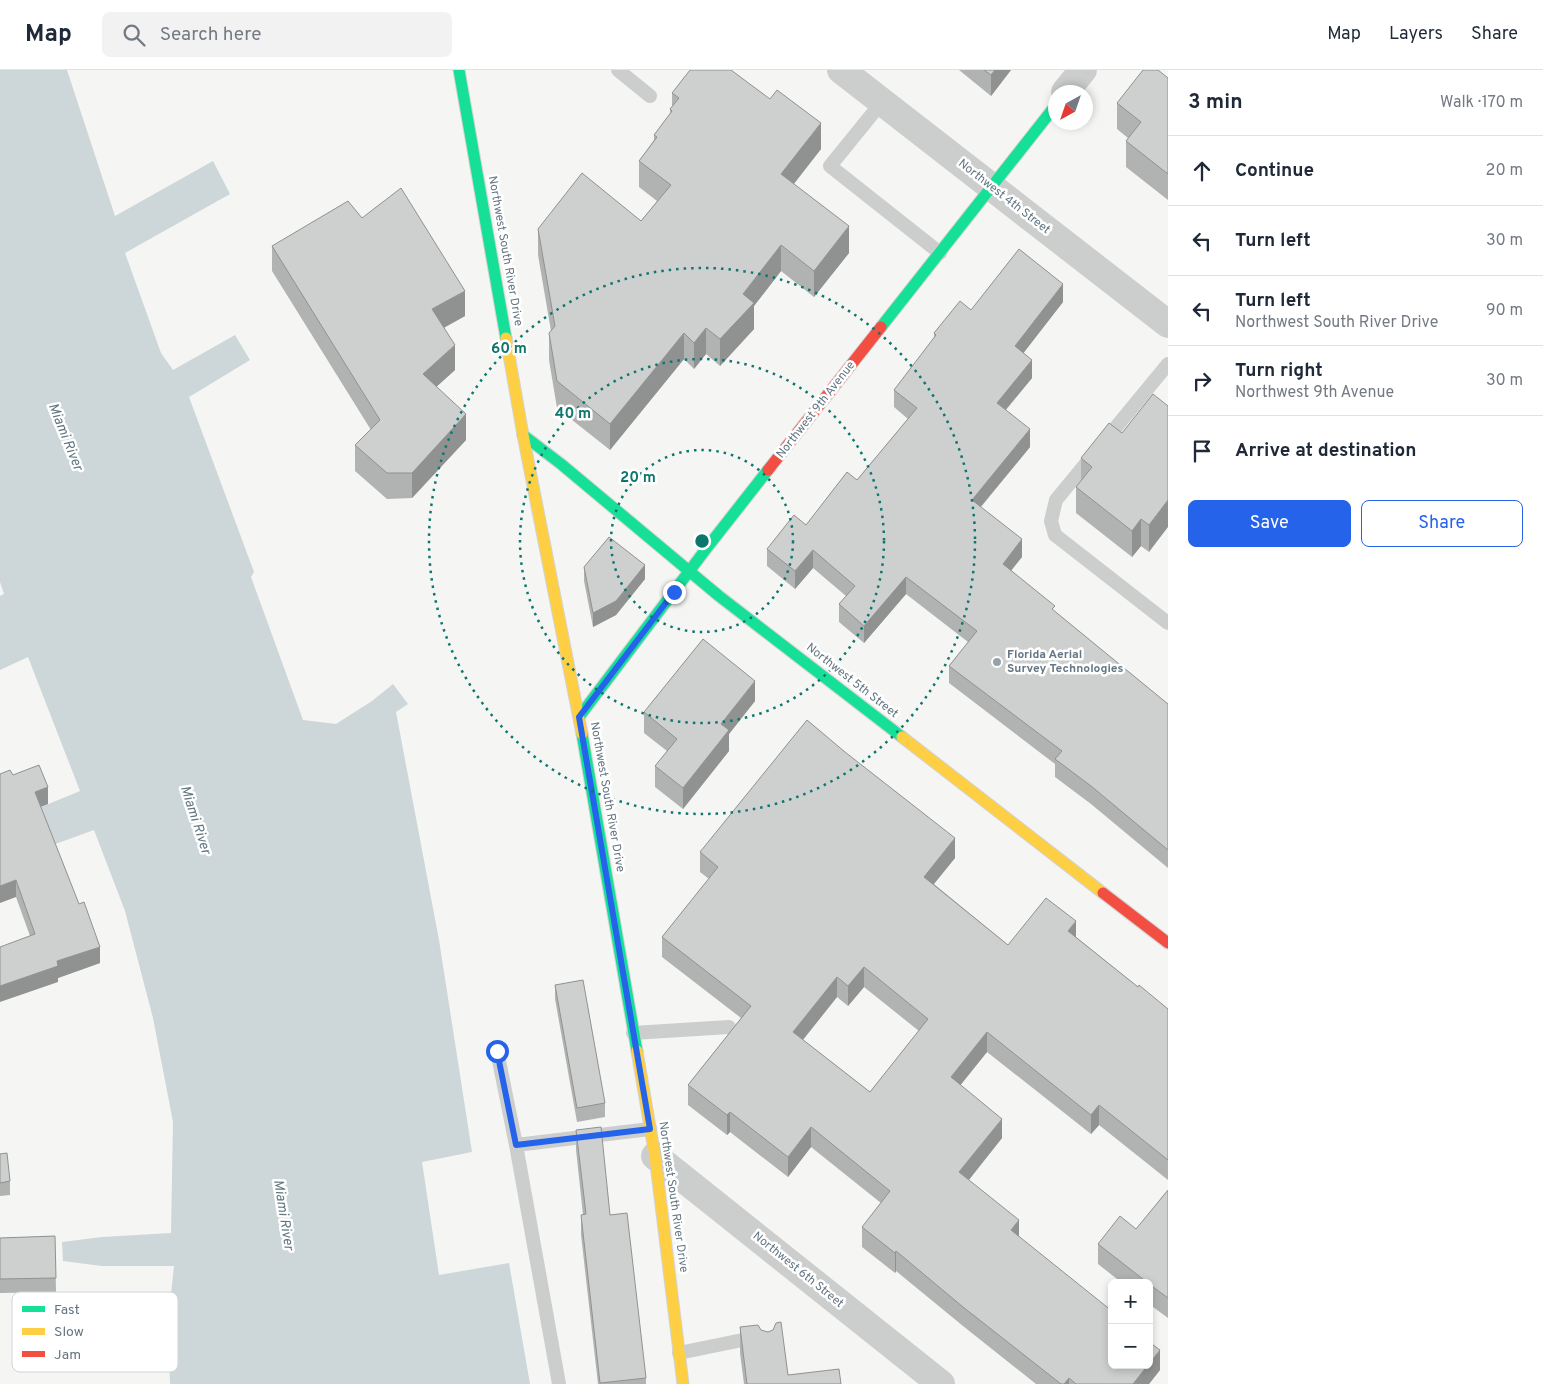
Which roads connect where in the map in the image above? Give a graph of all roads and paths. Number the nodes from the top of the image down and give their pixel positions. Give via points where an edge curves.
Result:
1 (459, 70) edge
2 (618, 70) edge
3 (840, 70) edge
4 (1083, 70) edge
5 (1071, 85) edge
6 (650, 96) dead end
7 (882, 102) junction
8 (1048, 115) edge
9 (992, 187) junction
10 (940, 254) junction
11 (1168, 324) edge
12 (1168, 364) edge
13 (523, 435) junction
14 (690, 570) junction
15 (1168, 623) edge
16 (579, 717) junction
17 (1168, 943) edge
18 (729, 1027) dead end
19 (632, 1033) junction
20 (497, 1051) dead end
21 (650, 1129) junction
22 (516, 1145) junction
23 (655, 1156) junction
24 (766, 1345) edge
25 (680, 1353) junction
26 (559, 1384) edge
27 (683, 1384) edge
28 (940, 1384) edge

1 - 13 street, Northwest South River Drive
2 - 6 lane
3 - 7 street, Northwest 4th Street
4 - 5 street
7 - 9 street, Northwest 4th Street
7 - 10 lane via 830,166
8 - 9 street, Northwest 9th Avenue
9 - 10 street, Northwest 9th Avenue
9 - 11 street, Northwest 4th Street
10 - 14 street, Northwest 9th Avenue
12 - 15 lane via 1056,500 1051,522 1055,535
13 - 14 street, Northwest 5th Street
13 - 16 street, Northwest South River Drive
14 - 16 street, Northwest 9th Avenue
14 - 17 street, Northwest 5th Street via 719,596
16 - 19 street, Northwest South River Drive
18 - 19 lane
19 - 21 street, Northwest South River Drive
20 - 22 lane
21 - 22 lane
21 - 23 street, Northwest South River Drive
22 - 26 lane
23 - 25 street, Northwest South River Drive
23 - 28 street, Northwest 6th Street
24 - 25 lane via 765,1340 756,1337
25 - 27 street, Northwest South River Drive

